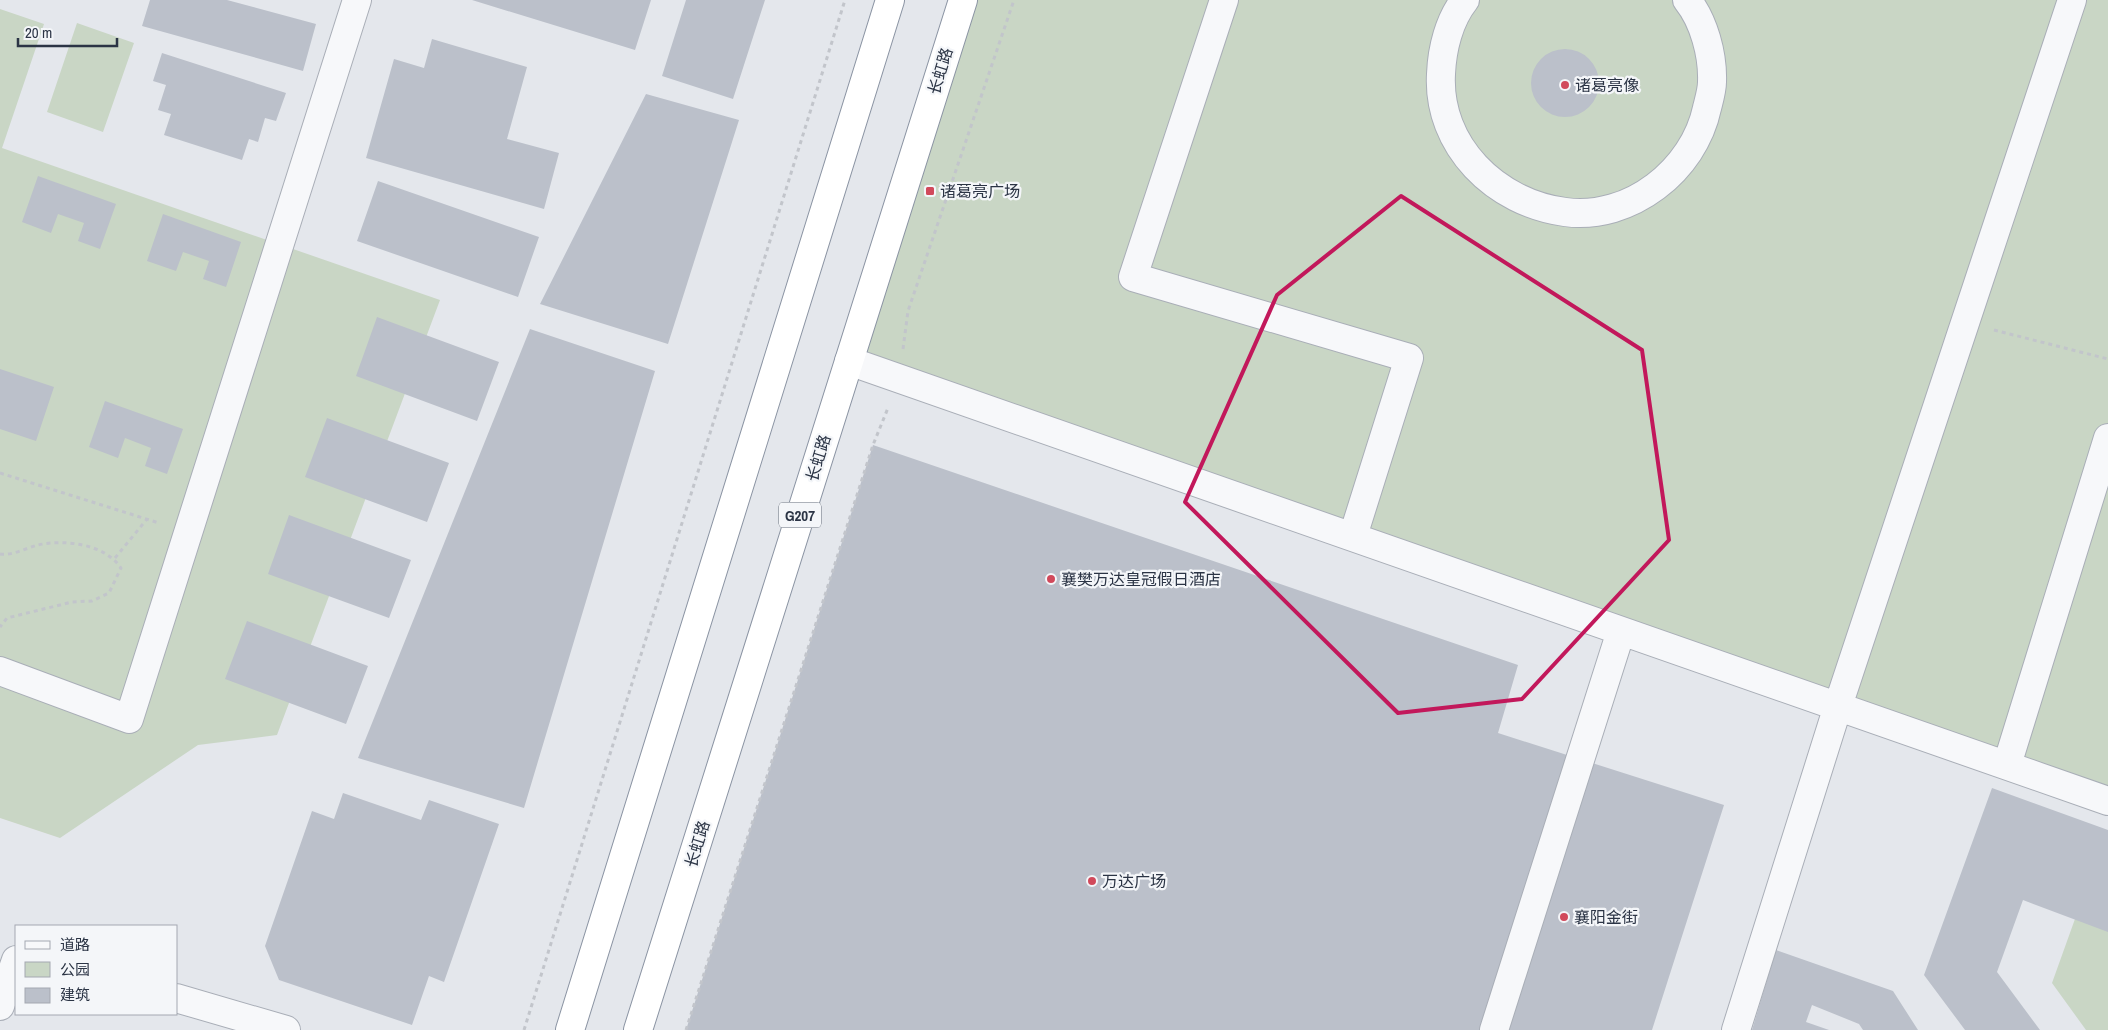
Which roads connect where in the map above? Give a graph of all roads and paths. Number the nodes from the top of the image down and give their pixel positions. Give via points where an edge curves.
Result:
1 (357, 0) edge
2 (845, 0) edge
3 (890, 0) edge
4 (963, 0) edge
5 (1014, 0) edge
6 (1224, 0) edge
7 (1687, 0) edge
8 (2072, 0) edge
9 (1458, 3) edge
10 (1965, 323) junction
11 (2108, 360) edge
12 (849, 361) junction
13 (900, 378) junction
14 (2108, 438) edge
15 (0, 473) edge
16 (147, 519) junction
17 (188, 532) junction
18 (1353, 536) junction
19 (0, 554) edge
20 (114, 558) junction
21 (0, 627) edge
22 (1621, 630) junction
23 (0, 671) edge
24 (1838, 706) junction
25 (2007, 765) junction
26 (2108, 801) edge
27 (0, 946) edge
28 (15, 951) edge
29 (15, 963) edge
30 (178, 999) edge
31 (0, 1006) edge
32 (286, 1030) edge
33 (524, 1030) edge
34 (570, 1030) edge
35 (638, 1030) edge
36 (686, 1030) edge
37 (1494, 1030) edge
38 (1736, 1030) edge

1 - 17 street
2 - 33 path
3 - 34 highway
4 - 12 highway, 长虹路 / G207
5 - 13 path via 908,311
6 - 18 street via 1133,277 1409,358
7 - 9 street via 1707,39 1712,82 1704,125 1688,154 1667,179 1638,198 1605,210 1566,212 1528,204 1498,188 1472,164 1457,143 1447,119 1440,86 1442,53
8 - 10 street
10 - 11 path
10 - 24 street
12 - 13 street
12 - 35 highway, 长虹路 / G207
13 - 18 street
13 - 36 path via 873,445
14 - 25 street
15 - 16 path
16 - 17 path
16 - 20 path
17 - 23 street via 129,719
18 - 22 street
19 - 20 path via 39,545 69,544 89,546
20 - 21 path via 121,568 109,594 92,602 72,602 6,618
22 - 24 street
22 - 37 street
24 - 25 street
24 - 38 street
25 - 26 street
27 - 28 street
29 - 31 street
30 - 32 street

